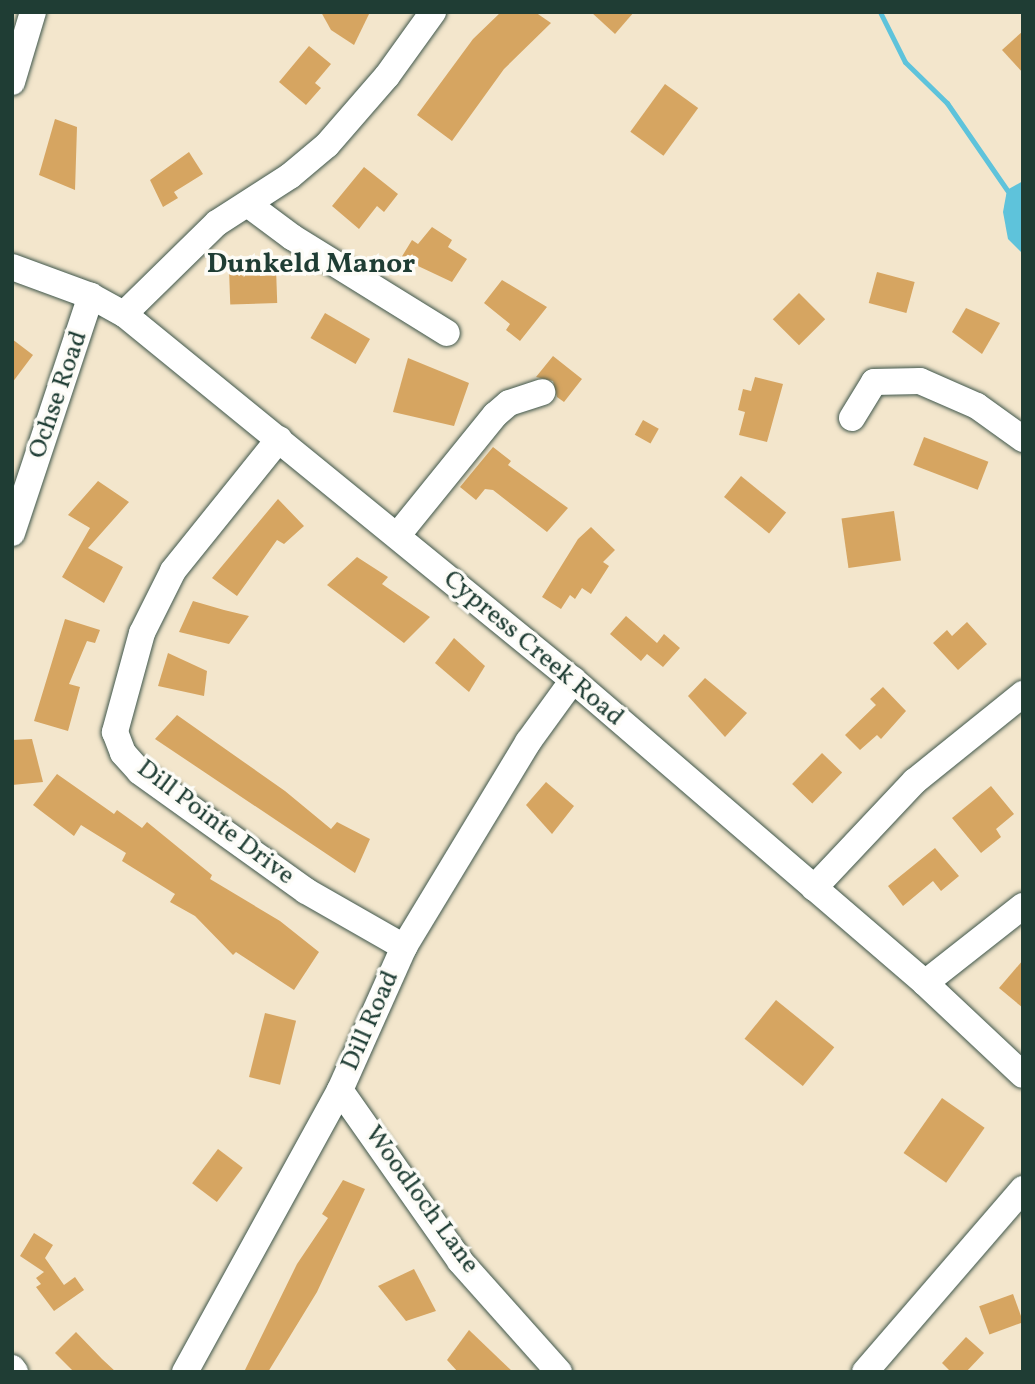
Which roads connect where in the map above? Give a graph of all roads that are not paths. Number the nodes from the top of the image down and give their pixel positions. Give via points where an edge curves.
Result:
1 (33, 12) edge
2 (433, 12) edge
3 (12, 81) edge
4 (248, 205) junction
5 (12, 267) edge
6 (91, 296) junction
7 (124, 314) junction
8 (447, 333) dead end
9 (542, 392) dead end
10 (852, 418) dead end
11 (279, 439) junction
12 (1023, 439) edge
13 (12, 533) edge
14 (397, 536) junction
15 (573, 680) junction
16 (1023, 694) edge
17 (814, 888) junction
18 (1023, 906) edge
19 (404, 947) junction
20 (925, 983) junction
21 (1023, 1075) edge
22 (340, 1090) junction
23 (1023, 1189) edge
24 (184, 1372) edge
25 (559, 1372) edge
26 (865, 1372) edge

1 - 3 street
2 - 4 street via 387,76 327,145
4 - 7 street via 187,248
4 - 8 street
5 - 6 street, Cypress Creek Road
6 - 7 street, Cypress Creek Road
6 - 13 street, Ochse Road
7 - 11 street, Cypress Creek Road
9 - 14 street via 509,403 495,415
10 - 12 street via 874,382 920,381 977,406
11 - 14 street, Cypress Creek Road
11 - 19 street, Dill Pointe Drive via 173,571 142,633 115,732 122,753 140,772 306,891
14 - 15 street, Cypress Creek Road
15 - 17 street, Cypress Creek Road
15 - 19 street, Dill Road via 528,742
16 - 17 street via 915,781
17 - 20 street, Cypress Creek Road
18 - 20 street
19 - 22 street, Dill Road
20 - 21 street, Cypress Creek Road
22 - 24 street, Dill Road
22 - 25 street, Woodloch Lane via 460,1261
23 - 26 street

